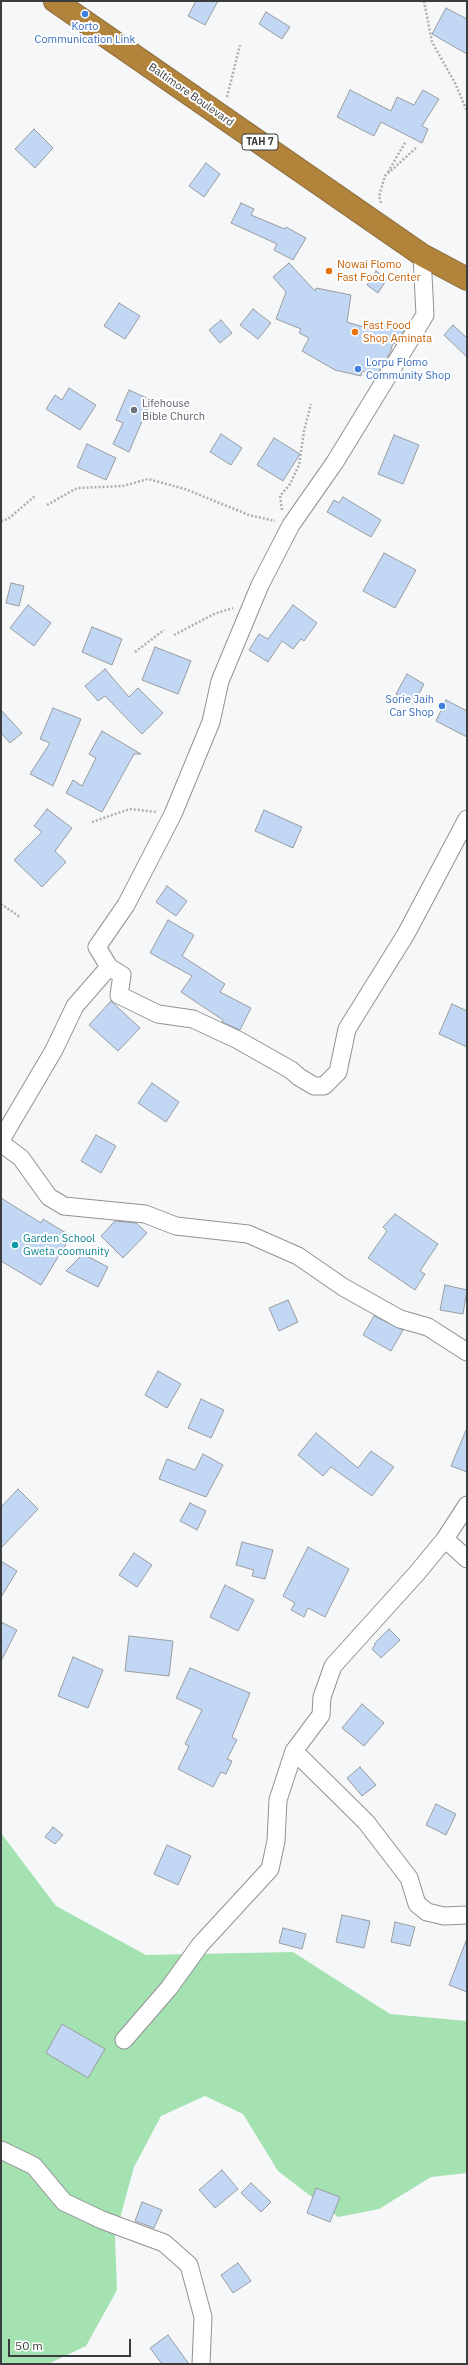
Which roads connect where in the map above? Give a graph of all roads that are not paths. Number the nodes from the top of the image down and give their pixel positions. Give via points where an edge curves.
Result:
1 (55, 1) edge
2 (422, 255) junction
3 (467, 279) edge
4 (467, 819) edge
5 (109, 967) junction
6 (1, 1140) edge
7 (1, 1144) edge
8 (467, 1352) edge
9 (467, 1505) edge
10 (445, 1539) junction
11 (467, 1559) edge
12 (294, 1751) junction
13 (467, 1915) edge
14 (124, 2040) dead end
15 (1, 2150) edge
16 (201, 2364) edge

1 - 2 highway, Baltimore Boulevard / TAH 7
2 - 3 highway, Baltimore Boulevard / TAH 7
2 - 5 street via 426,315 335,462 291,525 249,610 220,681 211,722 173,814 126,905 97,948
4 - 5 street via 406,934 347,1029 338,1072 324,1086 314,1086 272,1059 193,1019 158,1014 118,995 122,975
5 - 6 street via 75,1006 54,1050
7 - 8 street via 21,1158 48,1197 64,1206 145,1214 176,1226 248,1234 298,1256 343,1287 400,1319 428,1327
9 - 10 street
10 - 11 street
10 - 12 street via 333,1666 322,1697 321,1715
12 - 13 street via 366,1822 410,1878 417,1904 427,1912 444,1916
12 - 14 street via 278,1800 276,1841 270,1869 200,1945 169,1988
15 - 16 street via 34,2166 64,2202 102,2220 164,2243 189,2265 203,2317

